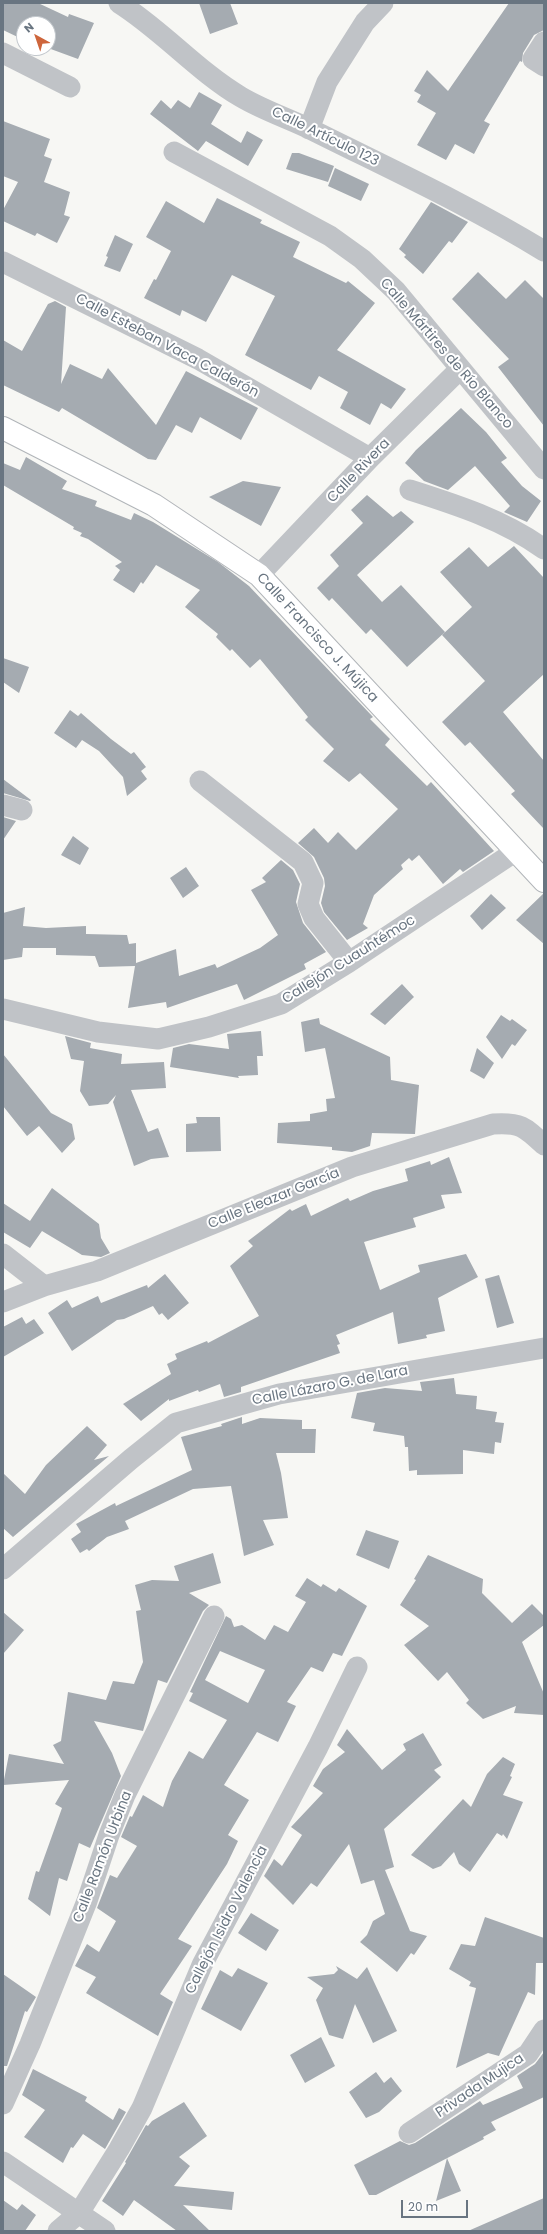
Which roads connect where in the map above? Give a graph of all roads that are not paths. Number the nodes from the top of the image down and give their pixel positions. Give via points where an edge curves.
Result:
1 (119, 3) edge
2 (383, 3) edge
3 (3, 53) edge
4 (70, 87) dead end
5 (309, 129) junction
6 (174, 152) dead end
7 (544, 251) edge
8 (3, 262) edge
9 (460, 369) junction
10 (3, 428) edge
11 (370, 458) junction
12 (544, 469) edge
13 (410, 490) dead end
14 (544, 549) edge
15 (259, 575) junction
16 (200, 781) dead end
17 (516, 852) junction
18 (544, 881) edge
19 (349, 962) junction
20 (3, 1009) edge
21 (544, 1145) edge
22 (3, 1254) edge
23 (44, 1286) junction
24 (3, 1302) edge
25 (544, 1348) edge
26 (3, 1569) edge
27 (214, 1616) dead end
28 (357, 1667) dead end
29 (544, 2030) edge
30 (3, 2104) edge
31 (409, 2133) dead end
32 (3, 2162) edge
33 (79, 2213) junction
34 (58, 2231) edge
35 (105, 2231) edge

1 - 5 street, Calle Artículo 123 via 241,97
2 - 5 street via 365,22 327,82
3 - 4 street
5 - 7 street, Calle Artículo 123 via 507,228
6 - 9 street, Calle Mártires de Río Blanco via 330,236 362,259 396,291
8 - 11 street, Calle Esteban Vaca Calderón via 198,359
9 - 11 street, Calle Rivera
9 - 12 street, Calle Mártires de Río Blanco
10 - 15 street, Calle Francisco J. Mújica via 154,505
11 - 15 street, Calle Rivera
13 - 14 street via 461,507 521,532
15 - 17 street, Calle Francisco J. Mújica
16 - 19 street via 303,862 313,883 308,904 314,918
17 - 18 street, Calle Francisco J. Mújica
17 - 19 street, Callejón Cuauhtémoc
19 - 20 street, Callejón Cuauhtémoc via 280,1004 209,1027 158,1039 98,1032
21 - 23 street, Calle Eleazar García via 528,1130 512,1123 493,1124 352,1167 97,1271
22 - 23 street
23 - 24 street, Calle Eleazar García
25 - 26 street, Calle Lázaro G. de Lara via 279,1394 176,1423
27 - 30 street, Calle Ramón Urbina via 126,1795 109,1835 76,1930
28 - 33 street, Callejón Isidro Valencia via 202,1964 142,2108
29 - 31 street, Privada Mujica via 528,2054
32 - 33 street
33 - 34 street, Callejón Isidro Valencia
33 - 35 street

